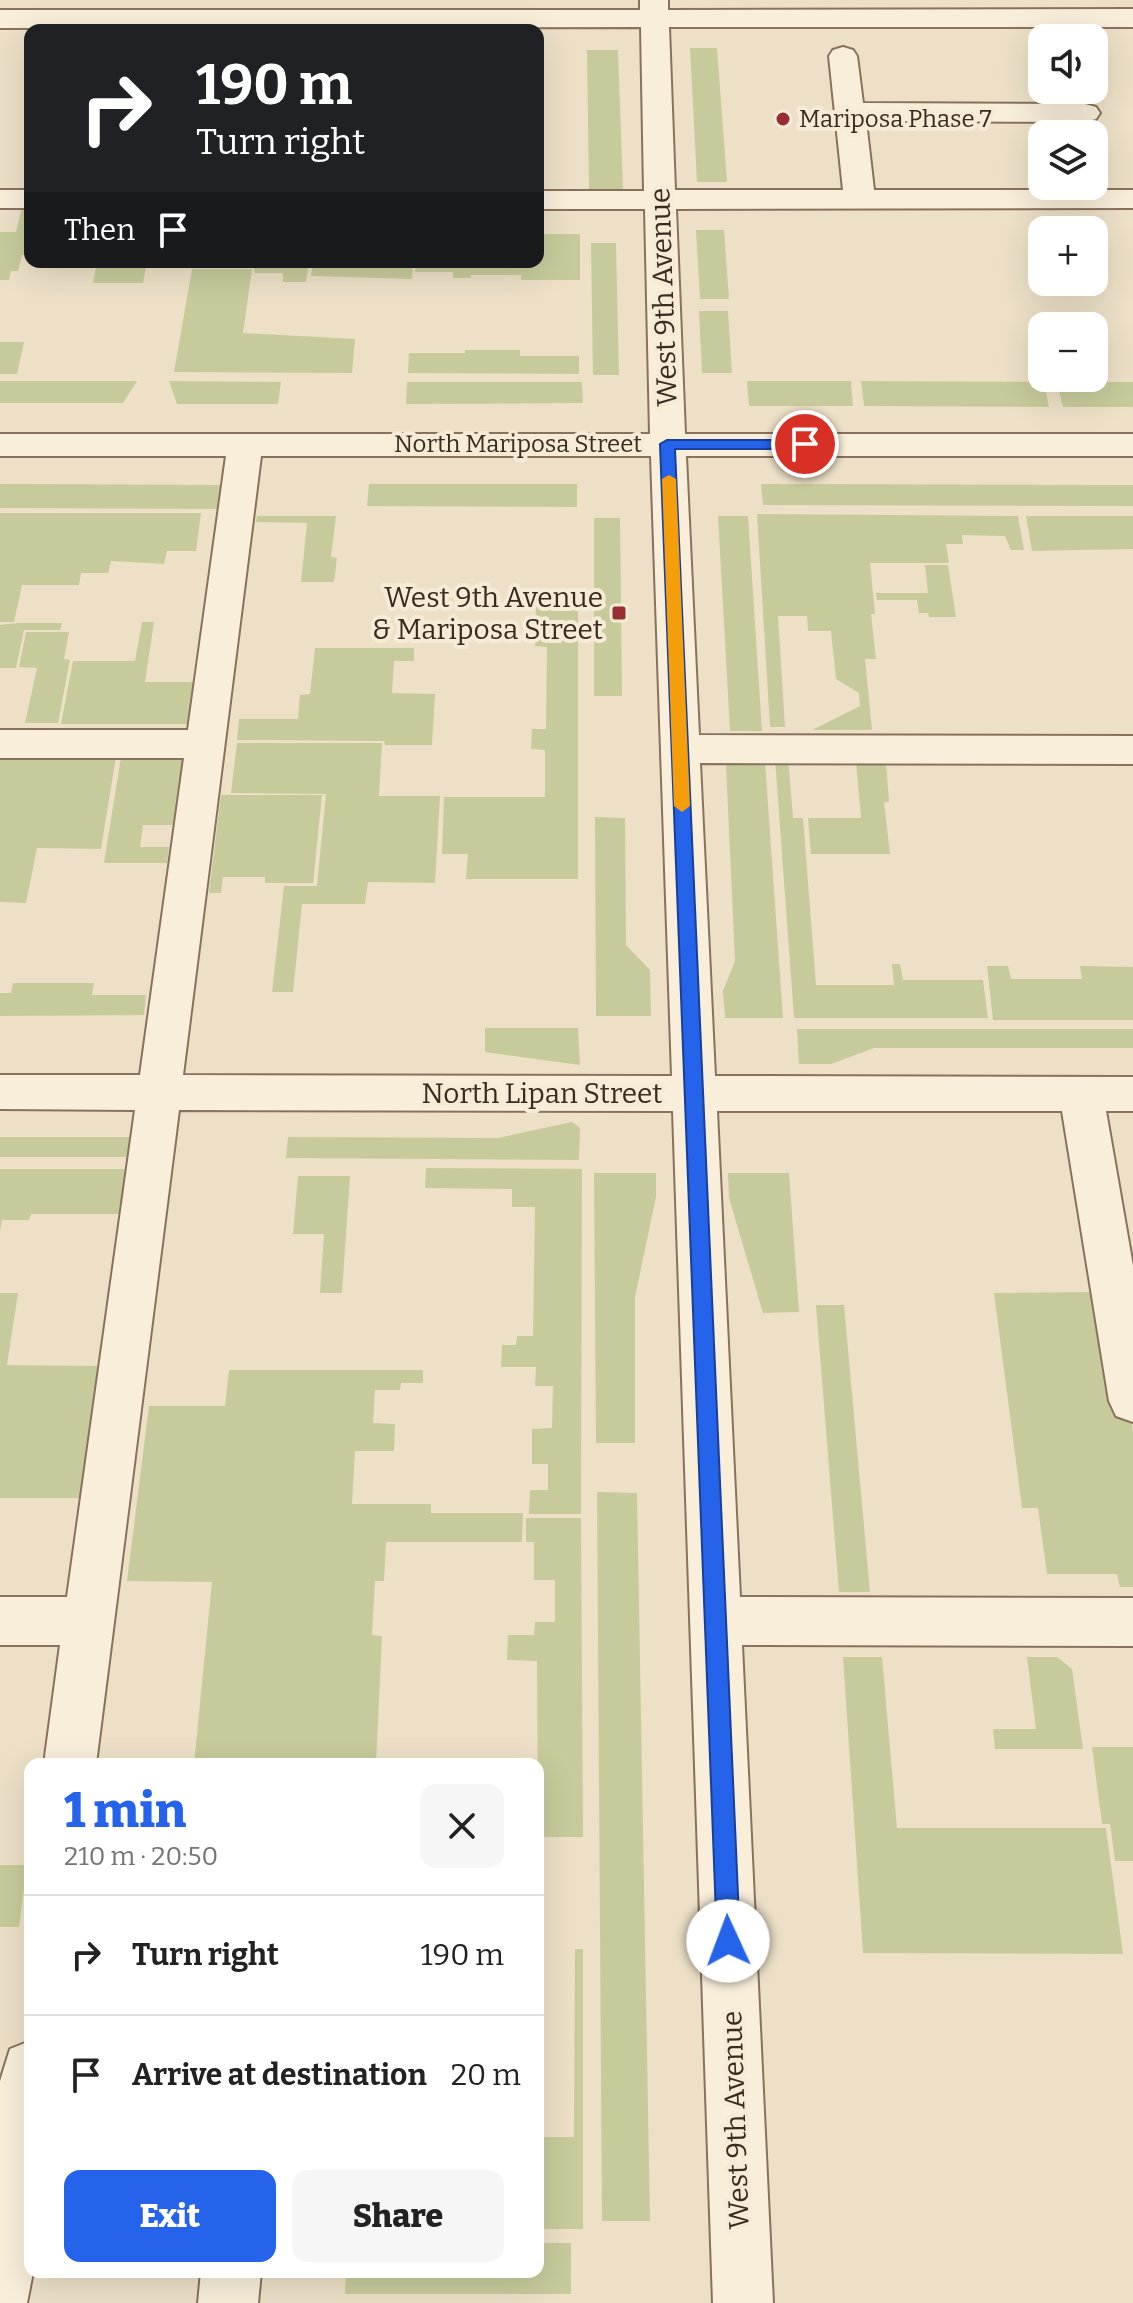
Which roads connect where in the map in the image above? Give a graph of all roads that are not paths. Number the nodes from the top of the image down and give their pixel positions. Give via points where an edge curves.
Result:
1 (233, 9) edge
2 (654, 9) edge
3 (1133, 18) edge
4 (0, 19) edge
5 (843, 56) dead end
6 (850, 112) junction
7 (1085, 113) dead end
8 (0, 199) edge
9 (24, 199) edge
10 (1133, 199) edge
11 (544, 200) edge
12 (660, 200) junction
13 (860, 200) junction
14 (667, 444) junction
15 (0, 445) edge
16 (245, 445) junction
17 (1133, 445) edge
18 (0, 744) edge
19 (205, 744) junction
20 (680, 749) junction
21 (1133, 750) edge
22 (0, 1092) edge
23 (159, 1092) junction
24 (694, 1093) junction
25 (1081, 1094) junction
26 (1133, 1094) edge
27 (1133, 1401) edge
28 (0, 1621) edge
29 (89, 1621) junction
30 (715, 1621) junction
31 (1133, 1622) edge
32 (71, 1758) edge
33 (24, 2114) edge
34 (230, 2278) edge
35 (0, 2296) edge
36 (228, 2303) edge
37 (743, 2303) edge

1 - 2 street
1 - 4 street
2 - 3 street
2 - 12 street, West 9th Avenue
5 - 6 street
6 - 7 street
6 - 13 street
8 - 9 street
10 - 13 street
11 - 12 street
12 - 13 street
12 - 14 street, West 9th Avenue
14 - 16 street, North Mariposa Street
14 - 17 street, North Mariposa Street
14 - 20 street, West 9th Avenue
15 - 16 street, North Mariposa Street
16 - 19 street
18 - 19 street
19 - 23 street
20 - 21 street
20 - 24 street, West 9th Avenue
22 - 23 street, North Lipan Street
23 - 24 street, North Lipan Street
23 - 29 street
24 - 25 street, North Lipan Street
24 - 30 street, West 9th Avenue
25 - 26 street, North Lipan Street
25 - 27 street
28 - 29 street
29 - 32 street
30 - 31 street
30 - 37 street, West 9th Avenue
33 - 35 street
34 - 36 street

